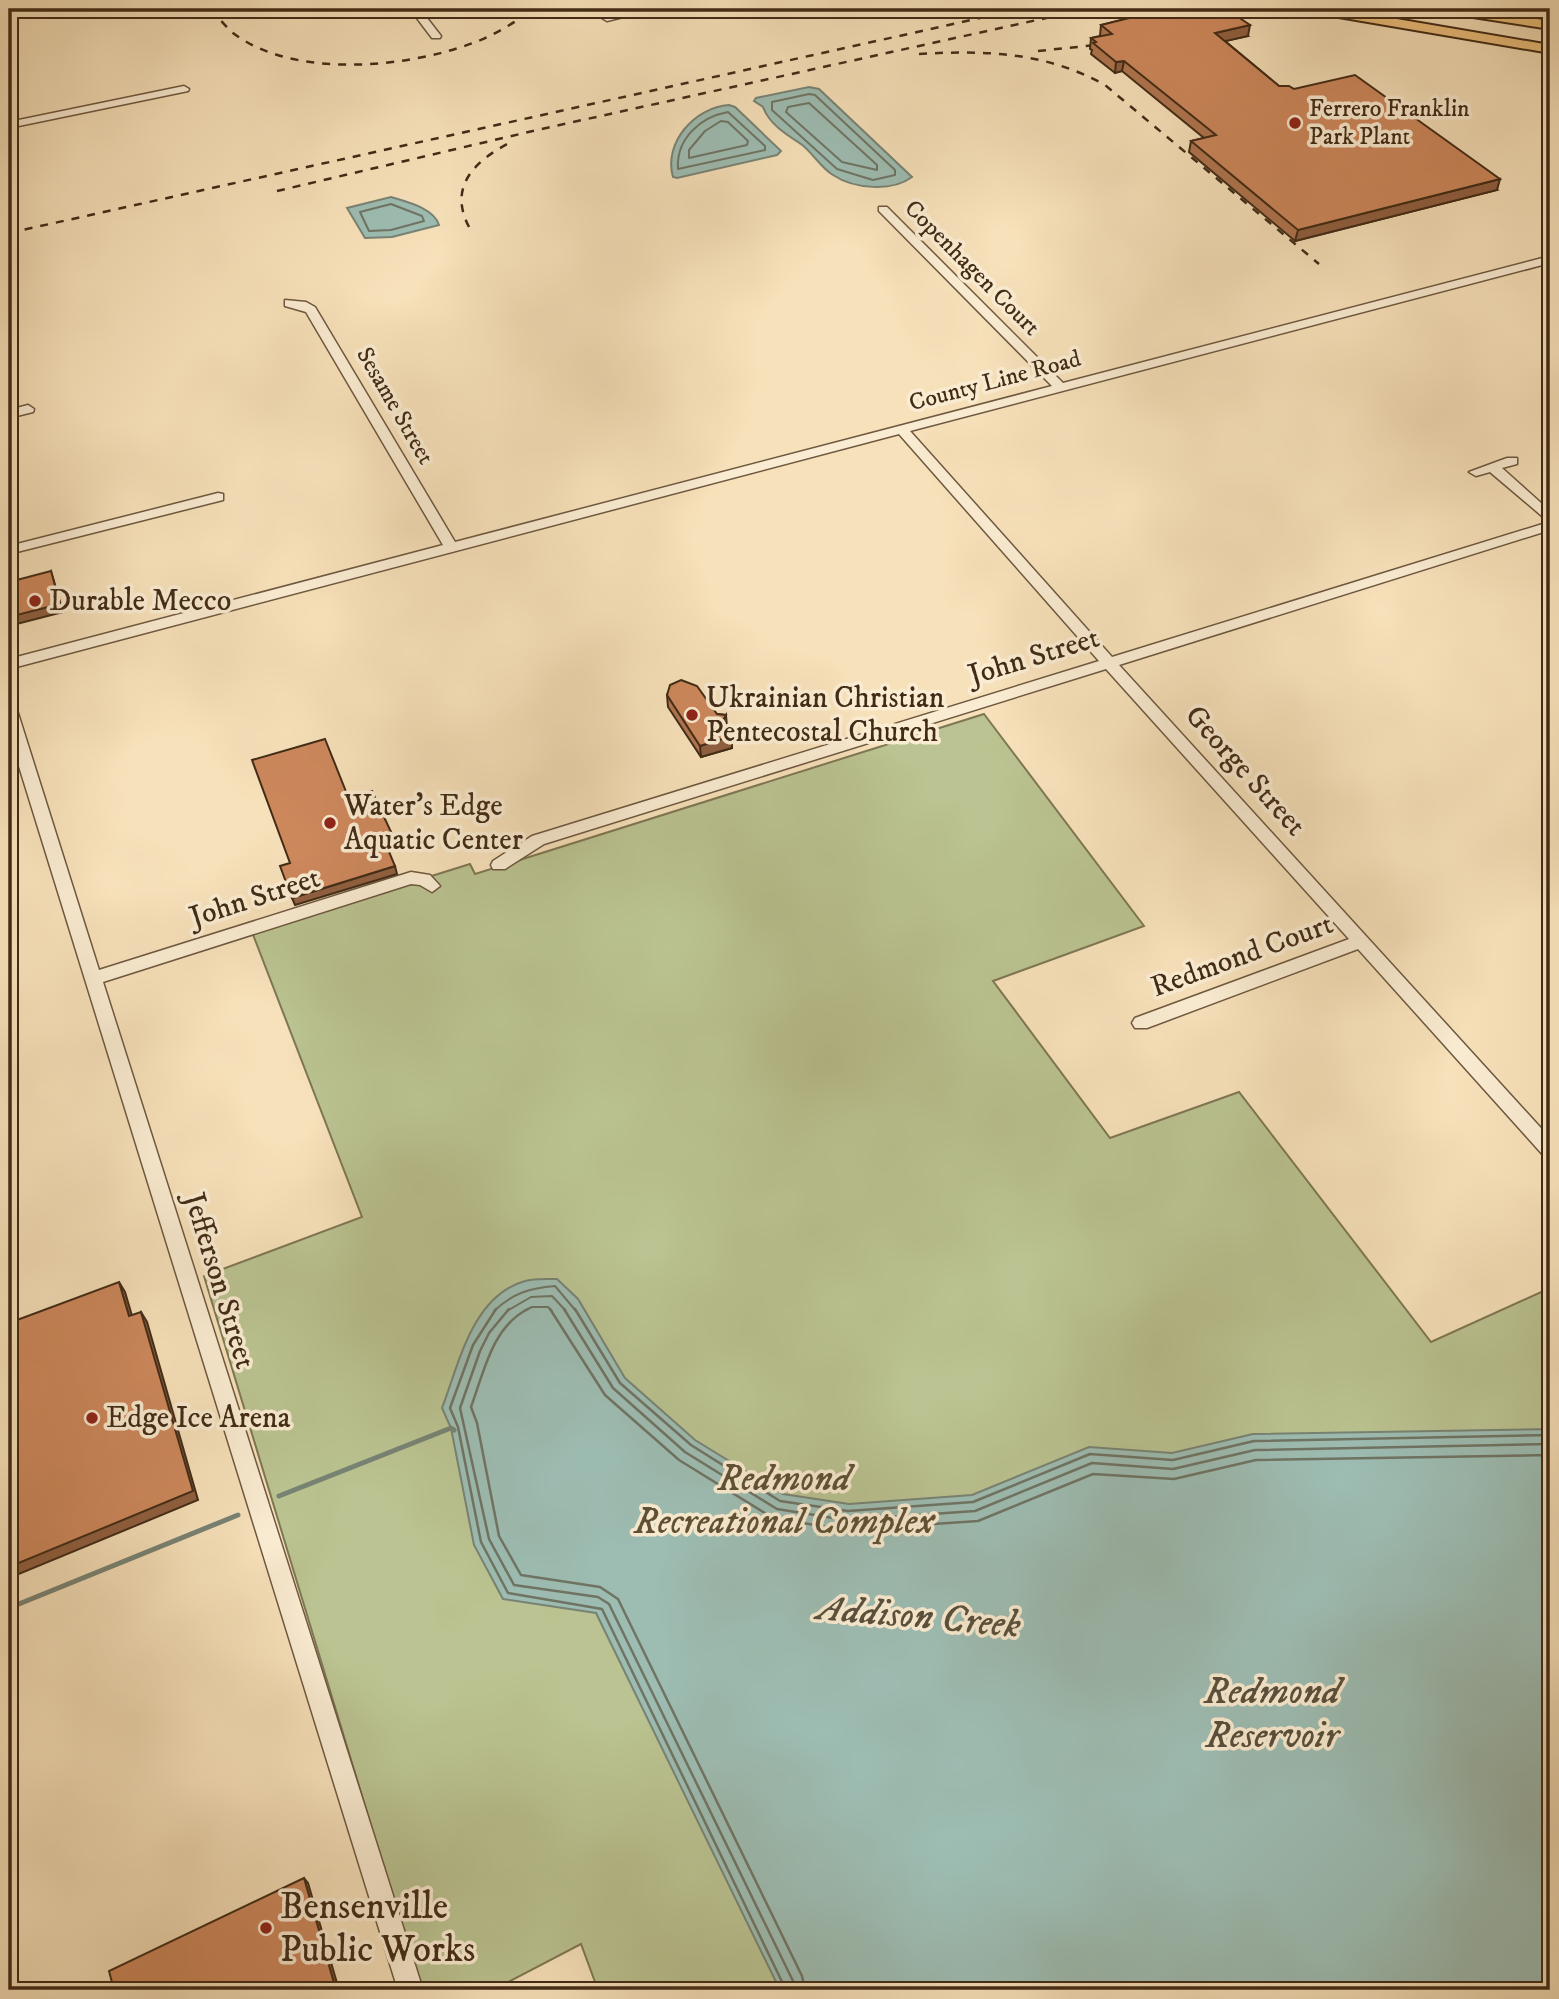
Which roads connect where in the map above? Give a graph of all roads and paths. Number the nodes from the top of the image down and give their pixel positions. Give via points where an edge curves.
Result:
1 (415, 9) edge
2 (651, 9) edge
3 (1315, 9) edge
4 (1360, 9) edge
5 (1447, 9) edge
6 (1536, 9) edge
7 (1550, 12) edge
8 (607, 18) dead end
9 (1550, 25) edge
10 (436, 36) dead end
11 (1550, 43) edge
12 (1550, 49) edge
13 (184, 89) dead end
14 (9, 125) edge
15 (883, 209) dead end
16 (1550, 260) edge
17 (289, 303) dead end
18 (1060, 387) junction
19 (28, 409) dead end
20 (9, 414) edge
21 (901, 429) junction
22 (1512, 461) dead end
23 (1493, 468) junction
24 (1476, 472) dead end
25 (218, 497) dead end
26 (1550, 518) edge
27 (1550, 526) edge
28 (450, 546) junction
29 (9, 550) edge
30 (1109, 663) junction
31 (9, 664) edge
32 (9, 710) edge
33 (499, 865) dead end
34 (432, 886) dead end
35 (1363, 941) junction
36 (93, 979) junction
37 (1141, 1023) dead end
38 (1550, 1150) edge
39 (411, 1990) edge

1 - 10 street
2 - 8 street
3 - 12 highway
4 - 11 highway
5 - 9 highway
6 - 7 highway
13 - 14 street
15 - 18 street, Copenhagen Court
16 - 18 street, County Line Road
17 - 28 street, Sesame Street via 311,310
18 - 21 street, County Line Road
19 - 20 street
21 - 28 street, County Line Road
21 - 30 street, George Street
22 - 23 street
23 - 24 street
23 - 26 street
25 - 29 street
27 - 30 street, John Street
28 - 31 street, County Line Road
30 - 33 street, John Street via 538,840
30 - 35 street, George Street
32 - 36 street, Jefferson Street
34 - 36 street, John Street via 424,879 411,878
35 - 37 street, Redmond Court
35 - 38 street, George Street
36 - 39 street, Jefferson Street

